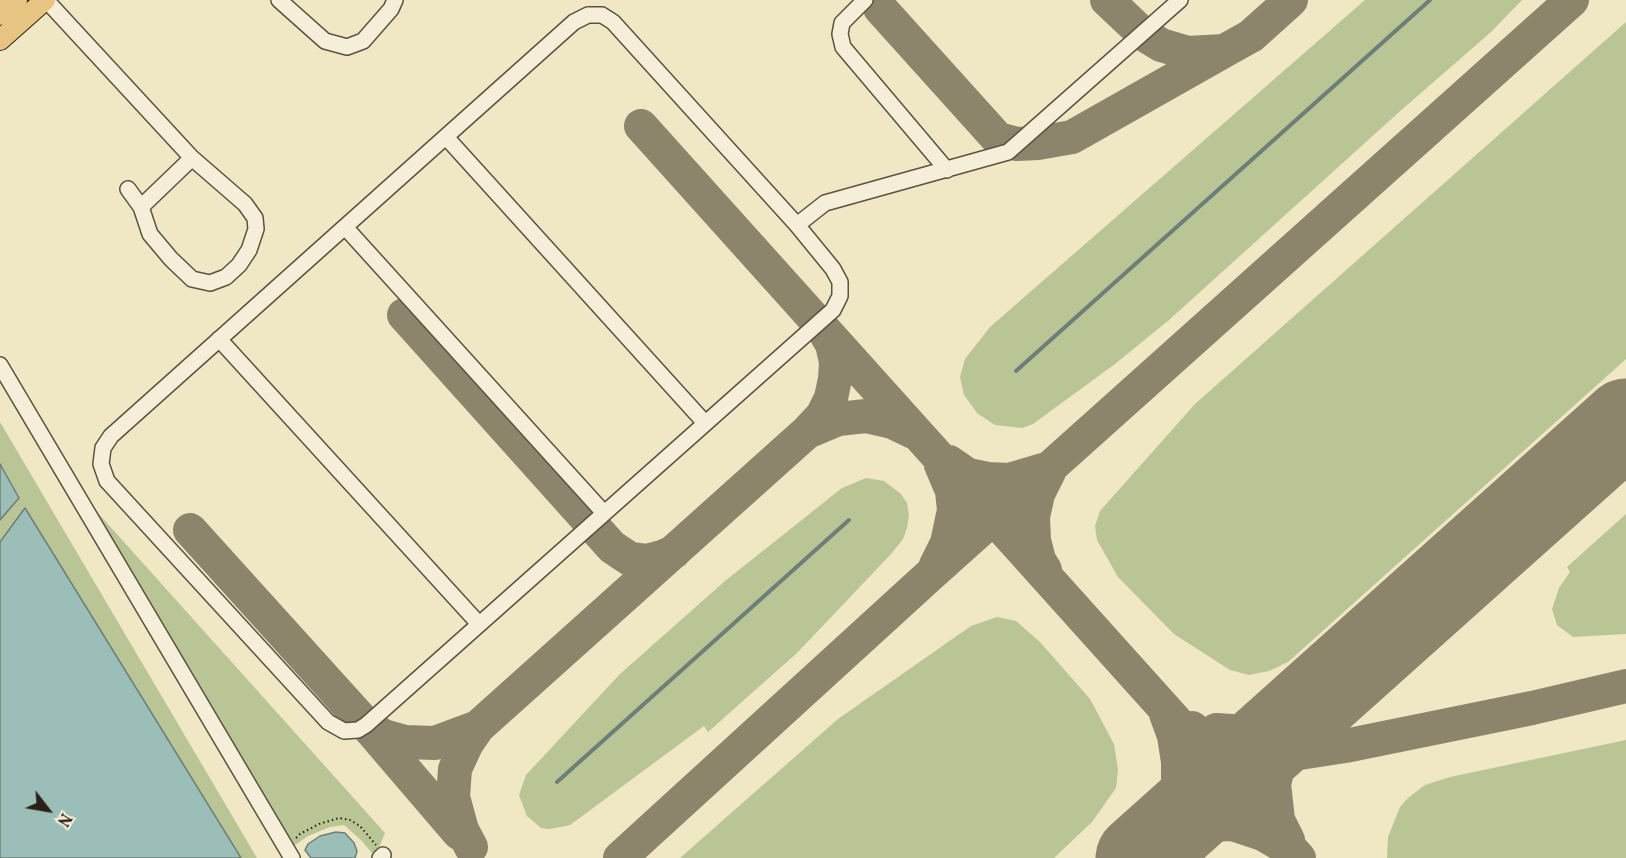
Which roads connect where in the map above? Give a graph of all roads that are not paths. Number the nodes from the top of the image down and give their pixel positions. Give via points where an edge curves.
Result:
1 (16, 0) edge
2 (45, 0) edge
3 (279, 0) edge
4 (395, 0) edge
5 (865, 0) edge
6 (1180, 0) edge
7 (0, 14) edge
8 (0, 40) edge
9 (446, 137) junction
10 (192, 158) junction
11 (947, 170) junction
12 (128, 189) dead end
13 (141, 207) junction
14 (797, 225) junction
15 (345, 227) junction
16 (219, 339) junction
17 (0, 365) edge
18 (705, 423) junction
19 (604, 513) junction
20 (479, 624) junction
21 (289, 853) edge

1 - 7 highway
2 - 8 main road
2 - 10 lane
3 - 4 lane via 325,41 347,47 363,41
5 - 11 lane via 842,23 843,47
6 - 11 lane via 1008,152
9 - 14 lane via 574,22 588,15 602,15 614,22
9 - 15 lane
9 - 18 lane
10 - 13 lane
10 - 13 lane via 245,204 255,218 256,229 249,250 239,265 226,277 210,283 192,279 150,234
11 - 14 lane via 825,203
12 - 13 lane
14 - 18 lane via 833,269 840,282 840,296 833,310
15 - 16 lane
15 - 19 lane
16 - 20 lane
16 - 20 lane via 111,436 103,448 101,464 107,481 328,722 344,731 366,725
17 - 21 lane
18 - 19 lane
19 - 20 lane

